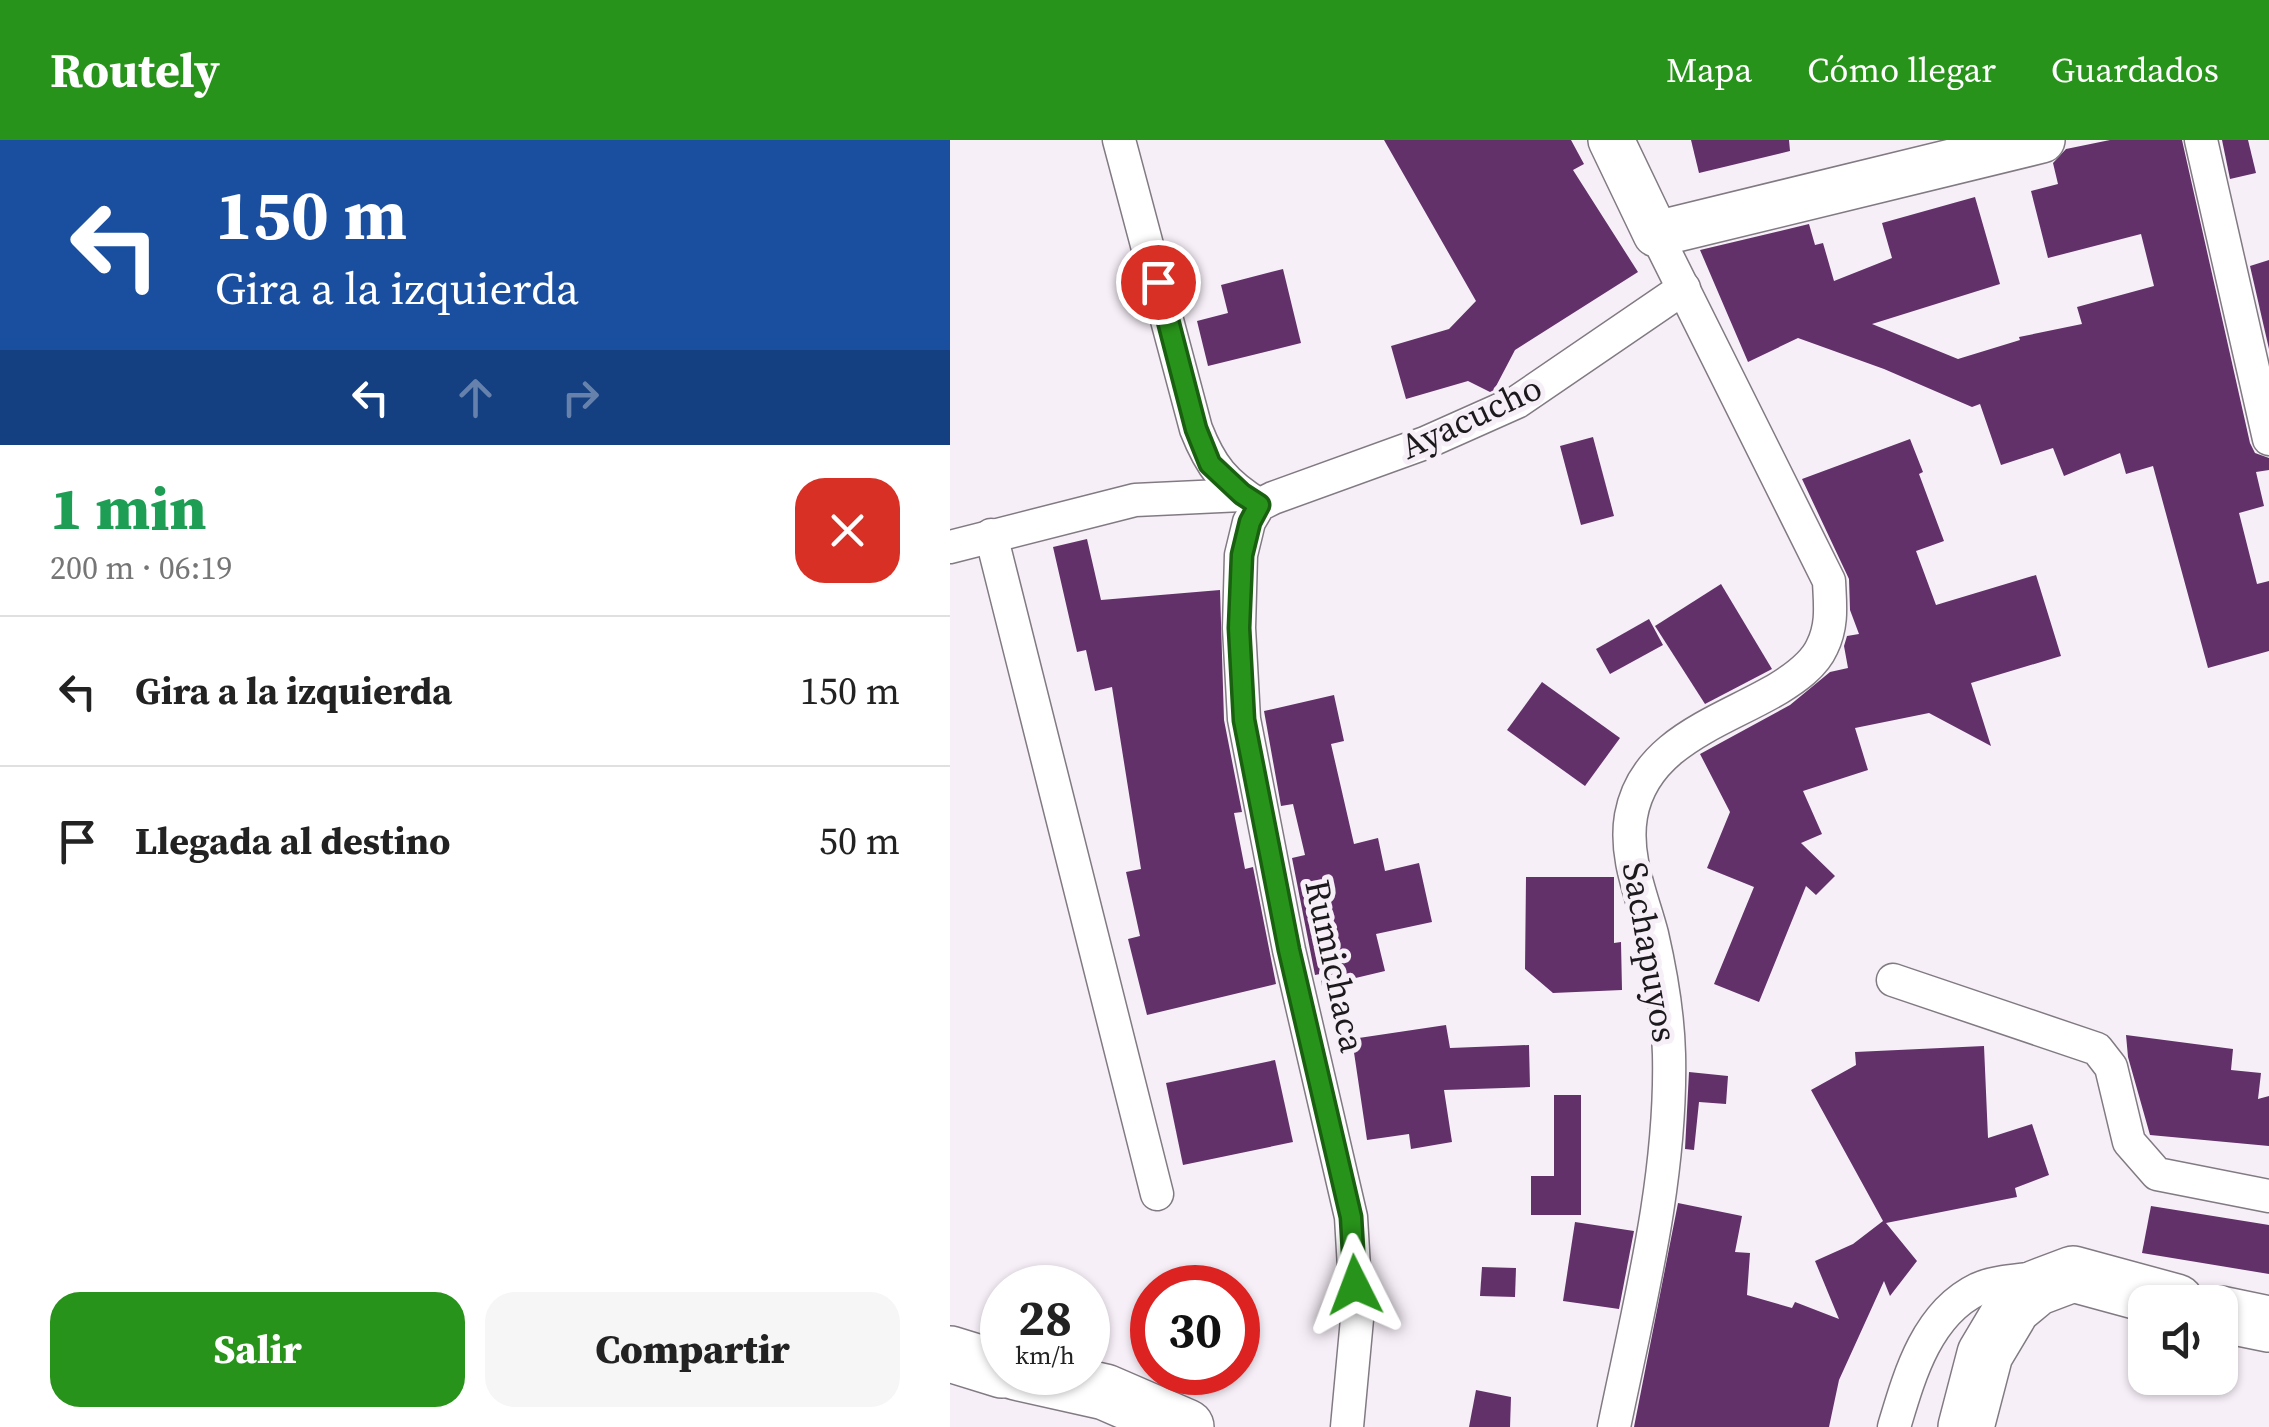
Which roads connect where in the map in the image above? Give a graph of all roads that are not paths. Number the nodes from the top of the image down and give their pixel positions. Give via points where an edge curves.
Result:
1 (1119, 140) edge
2 (1610, 140) edge
3 (2042, 140) edge
4 (2202, 140) edge
5 (1656, 234) junction
6 (1684, 288) junction
7 (2269, 439) edge
8 (1250, 507) junction
9 (991, 536) junction
10 (950, 547) edge
11 (1893, 980) dead end
12 (1157, 1194) dead end
13 (2269, 1196) edge
14 (2073, 1274) junction
15 (2128, 1289) edge
16 (2238, 1318) edge
17 (2269, 1324) edge
18 (950, 1354) edge
19 (980, 1363) edge
20 (1110, 1394) edge
21 (1186, 1427) edge
22 (1347, 1427) edge
23 (1614, 1427) edge
24 (1894, 1427) edge
25 (1966, 1427) edge

1 - 8 street via 1196,429 1210,464
2 - 5 main road, Sachapuyos
3 - 5 main road
4 - 7 street
5 - 6 street, Sachapuyos
6 - 8 street, Ayacucho via 1517,402
6 - 23 street, Sachapuyos via 1829,581 1831,620 1822,650 1799,676 1680,741 1651,767 1631,816 1632,867 1664,985 1669,1054 1666,1144
8 - 9 street, Ayacucho via 1135,500
8 - 22 street, Rumichaca via 1239,610 1244,720 1351,1217 1357,1318
9 - 10 street, Ayacucho
9 - 12 street
11 - 13 street via 2097,1049 2111,1066 2128,1142 2156,1174
14 - 15 highway
14 - 24 street via 1979,1289 1946,1314 1913,1362
14 - 25 highway via 2036,1288 2012,1307 1985,1354
16 - 17 highway
18 - 19 highway
20 - 21 highway

